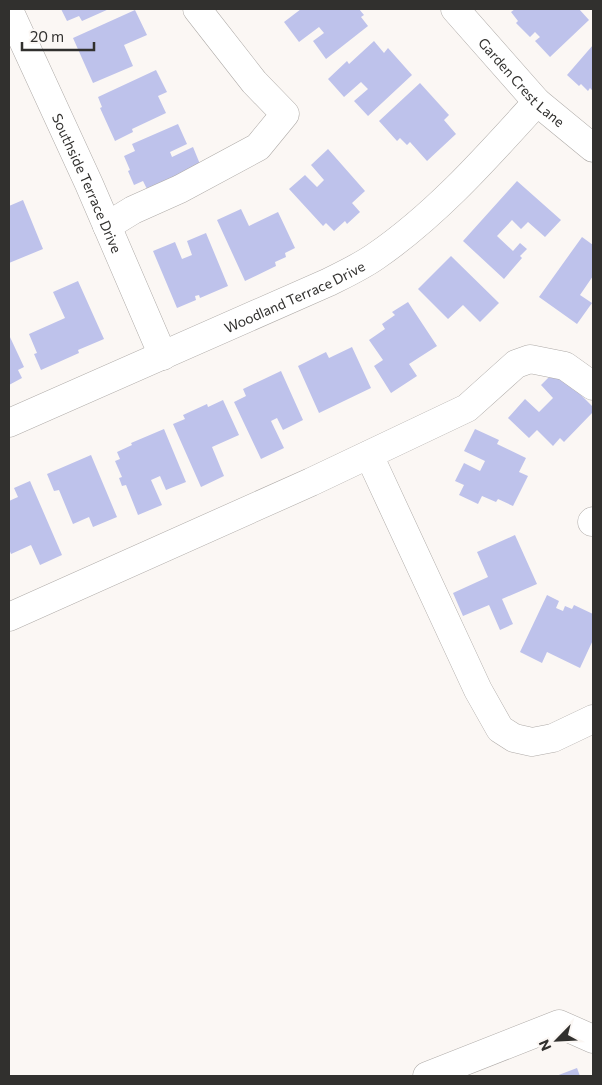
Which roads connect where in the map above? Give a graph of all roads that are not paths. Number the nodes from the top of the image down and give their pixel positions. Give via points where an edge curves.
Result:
1 (197, 9) edge
2 (455, 9) edge
3 (9, 10) edge
4 (536, 102) junction
5 (593, 148) edge
6 (107, 226) junction
7 (163, 356) junction
8 (593, 386) edge
9 (9, 423) edge
10 (369, 455) junction
11 (9, 617) edge
12 (593, 719) edge
13 (593, 1039) edge
14 (427, 1076) edge

1 - 6 street via 254,82 285,114 258,147
2 - 4 street, Garden Crest Lane
3 - 6 street, Southside Terrace Drive
4 - 5 street, Garden Crest Lane
4 - 7 street, Woodland Terrace Drive via 439,205 375,257 329,282
6 - 7 street, Southside Terrace Drive
7 - 9 street, Woodland Terrace Drive
8 - 10 street via 565,366 530,360 516,364 467,408
10 - 11 street
10 - 12 street via 478,690 500,729 514,738 532,742 553,738
13 - 14 street via 558,1024

